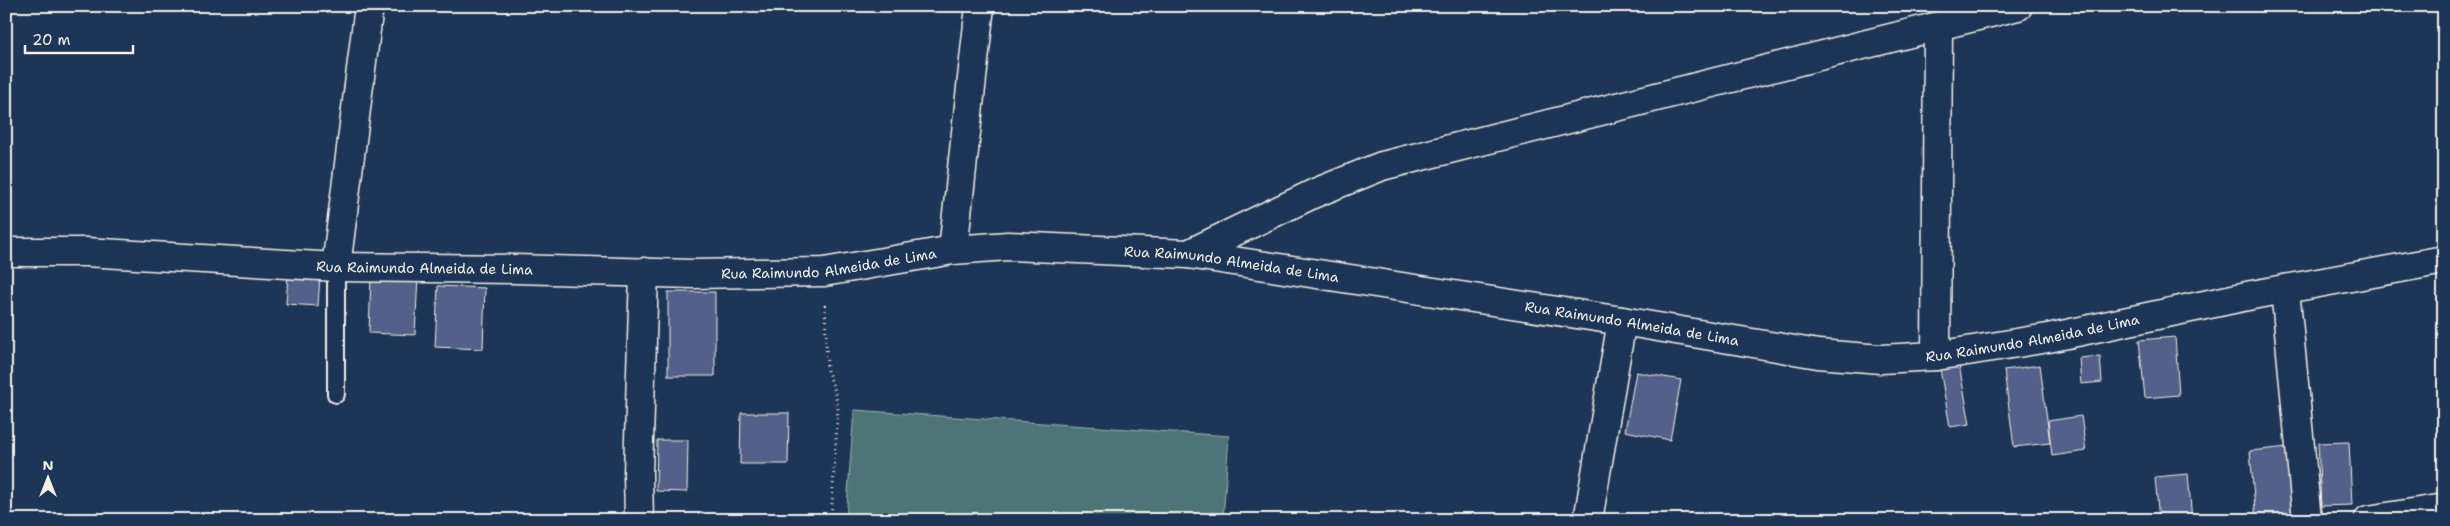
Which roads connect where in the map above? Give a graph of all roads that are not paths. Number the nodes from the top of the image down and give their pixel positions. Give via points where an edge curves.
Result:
1 (369, 6) edge
2 (980, 6) edge
3 (2018, 6) edge
4 (1938, 27) junction
5 (952, 250) junction
6 (6, 252) edge
7 (1188, 254) junction
8 (2444, 260) edge
9 (336, 267) junction
10 (644, 272) junction
11 (2285, 289) junction
12 (1622, 321) junction
13 (1936, 356) junction
14 (336, 394) dead end
15 (2444, 508) edge
16 (639, 520) edge
17 (1588, 520) edge
18 (2307, 520) edge
19 (2368, 520) edge

1 - 9 street
2 - 5 street
3 - 4 street
4 - 7 street via 1382,166 1315,193
4 - 13 street
5 - 7 street, Rua Raimundo Almeida de Lima via 1008,246
5 - 10 street, Rua Raimundo Almeida de Lima via 824,272
6 - 9 street, Rua Raimundo Almeida de Lima via 86,252
7 - 12 street, Rua Raimundo Almeida de Lima
8 - 11 street, Rua Raimundo Almeida de Lima
9 - 10 street, Rua Raimundo Almeida de Lima
9 - 14 lane
10 - 16 street
11 - 13 street, Rua Raimundo Almeida de Lima via 2048,338
11 - 18 street
12 - 13 street, Rua Raimundo Almeida de Lima via 1818,354 1880,359
12 - 17 street
15 - 19 street

